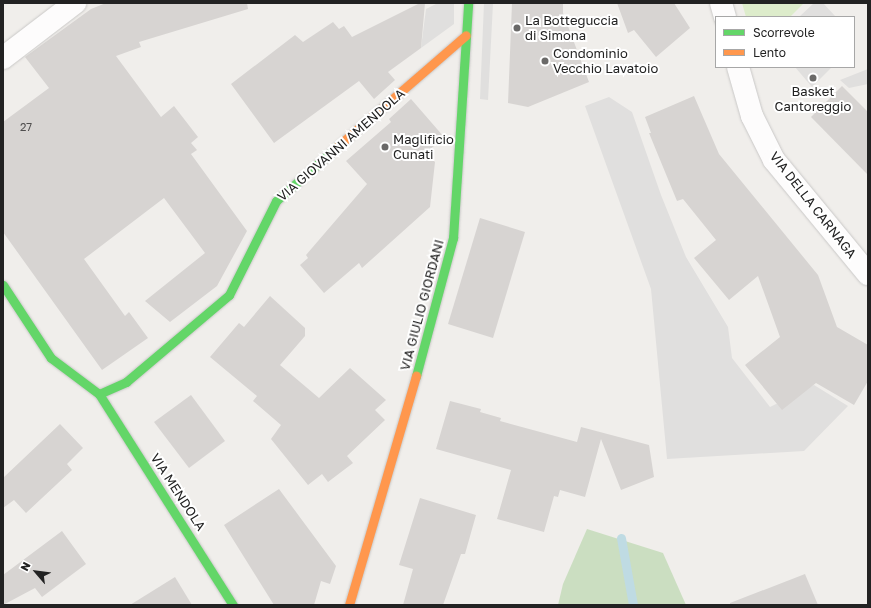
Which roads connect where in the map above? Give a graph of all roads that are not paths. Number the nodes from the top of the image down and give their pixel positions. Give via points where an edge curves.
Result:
1 (75, 3) edge
2 (468, 3) edge
3 (721, 3) edge
4 (725, 16) edge
5 (466, 35) junction
6 (3, 58) edge
7 (738, 68) edge
8 (868, 274) edge
9 (3, 285) edge
10 (99, 394) junction
11 (233, 605) edge
12 (349, 605) edge

1 - 6 street
2 - 5 street, VIA GIULIO GIORDANI
3 - 4 street
5 - 10 street, VIA GIOVANNI AMENDOLA via 276,201 229,295 126,382
5 - 12 street, VIA GIULIO GIORDANI via 453,238 418,371
7 - 8 street, VIA DELLA CARNAGA via 752,116 774,160
9 - 10 street via 51,358
10 - 11 street, VIA MENDOLA

